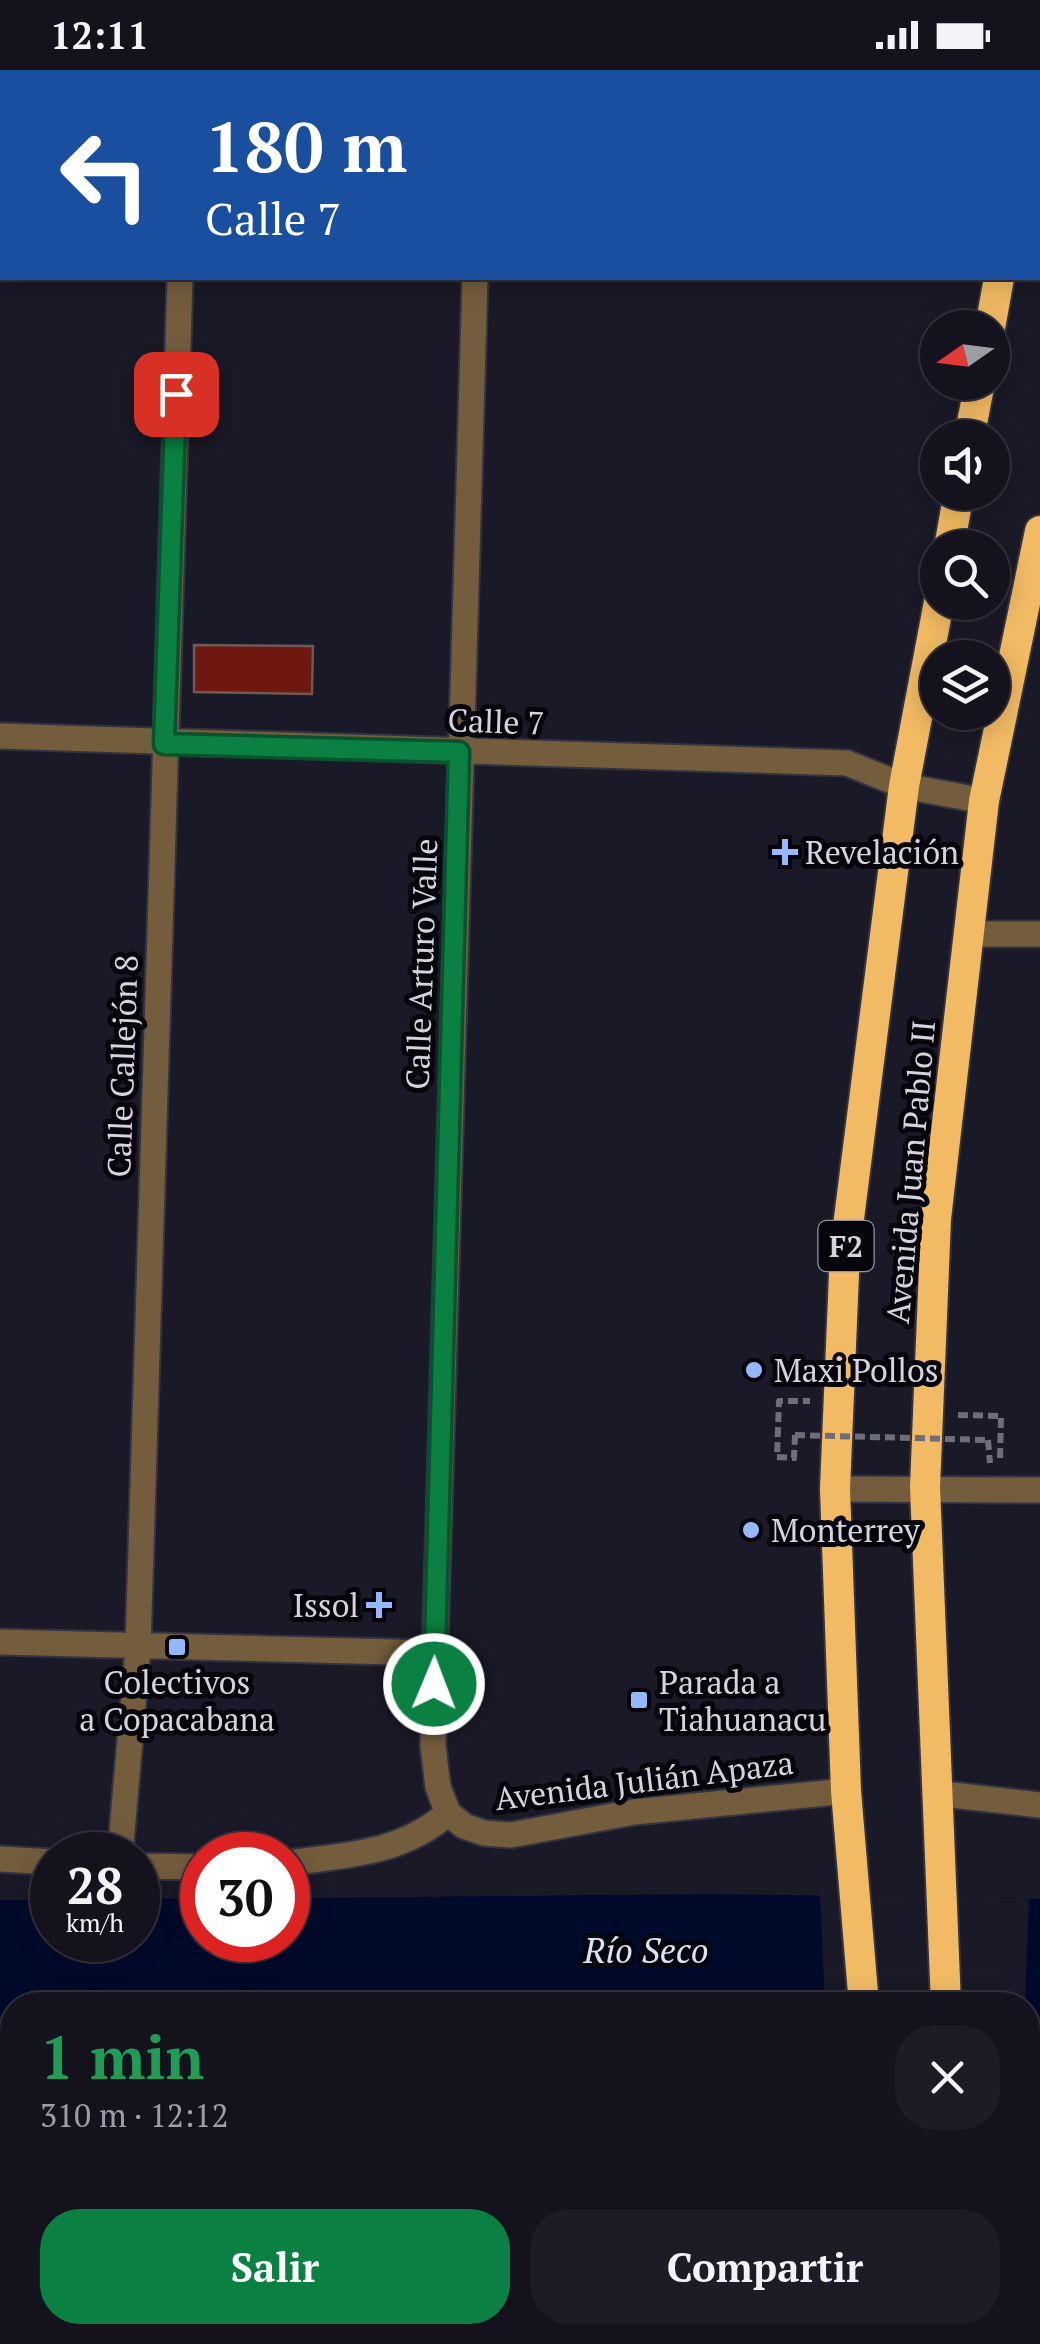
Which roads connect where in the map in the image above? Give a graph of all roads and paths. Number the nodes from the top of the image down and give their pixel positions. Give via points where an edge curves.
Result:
1 (180, 280) edge
2 (475, 280) edge
3 (999, 280) edge
4 (993, 310) edge
5 (1040, 531) edge
6 (935, 620) edge
7 (0, 736) edge
8 (164, 744) junction
9 (459, 752) junction
10 (904, 786) junction
11 (984, 802) junction
12 (968, 934) junction
13 (1040, 934) edge
14 (779, 1400) dead end
15 (927, 1414) junction
16 (925, 1487) junction
17 (835, 1489) junction
18 (1040, 1490) edge
19 (0, 1642) edge
20 (138, 1647) junction
21 (435, 1653) junction
22 (846, 1791) junction
23 (934, 1792) junction
24 (1040, 1805) edge
25 (448, 1813) junction
26 (122, 1832) edge
27 (0, 1859) edge
28 (310, 1859) edge
29 (30, 1861) edge
30 (863, 1992) edge
31 (945, 1992) edge

1 - 8 street, Calle Callejón 8
2 - 9 street, Calle Arturo Valle
3 - 4 highway
5 - 11 highway, Avenida Juan Pablo II
6 - 10 highway, Avenida Juan Pablo II / F2
7 - 8 street, Calle 7
8 - 9 street, Calle 7
8 - 20 street, Calle Callejón 8
9 - 10 street, Calle 7 via 848,763
9 - 21 street, Calle Arturo Valle
10 - 11 street, Calle 7
10 - 17 highway, Avenida Juan Pablo II / F2 via 845,1250
11 - 12 highway, Avenida Juan Pablo II
12 - 13 street
12 - 15 highway, Avenida Juan Pablo II via 936,1219
14 - 15 path, bridge via 778,1458 794,1458 795,1435 988,1440 988,1462 1000,1463 1001,1416
15 - 16 highway, Avenida Juan Pablo II
16 - 17 street
16 - 18 street
16 - 23 highway, Avenida Juan Pablo II
17 - 22 highway, Avenida Juan Pablo II / F2
19 - 20 street
20 - 21 street
20 - 26 street, Calle Callejón 8
21 - 25 street, Calle Arturo Valle via 433,1746
22 - 25 street, Avenida Julián Apaza via 634,1812 511,1835 464,1826
22 - 30 highway, Avenida Juan Pablo II / F2
23 - 24 street
23 - 31 highway, Avenida Juan Pablo II
25 - 28 street, Avenida Julián Apaza via 422,1836
27 - 29 street

